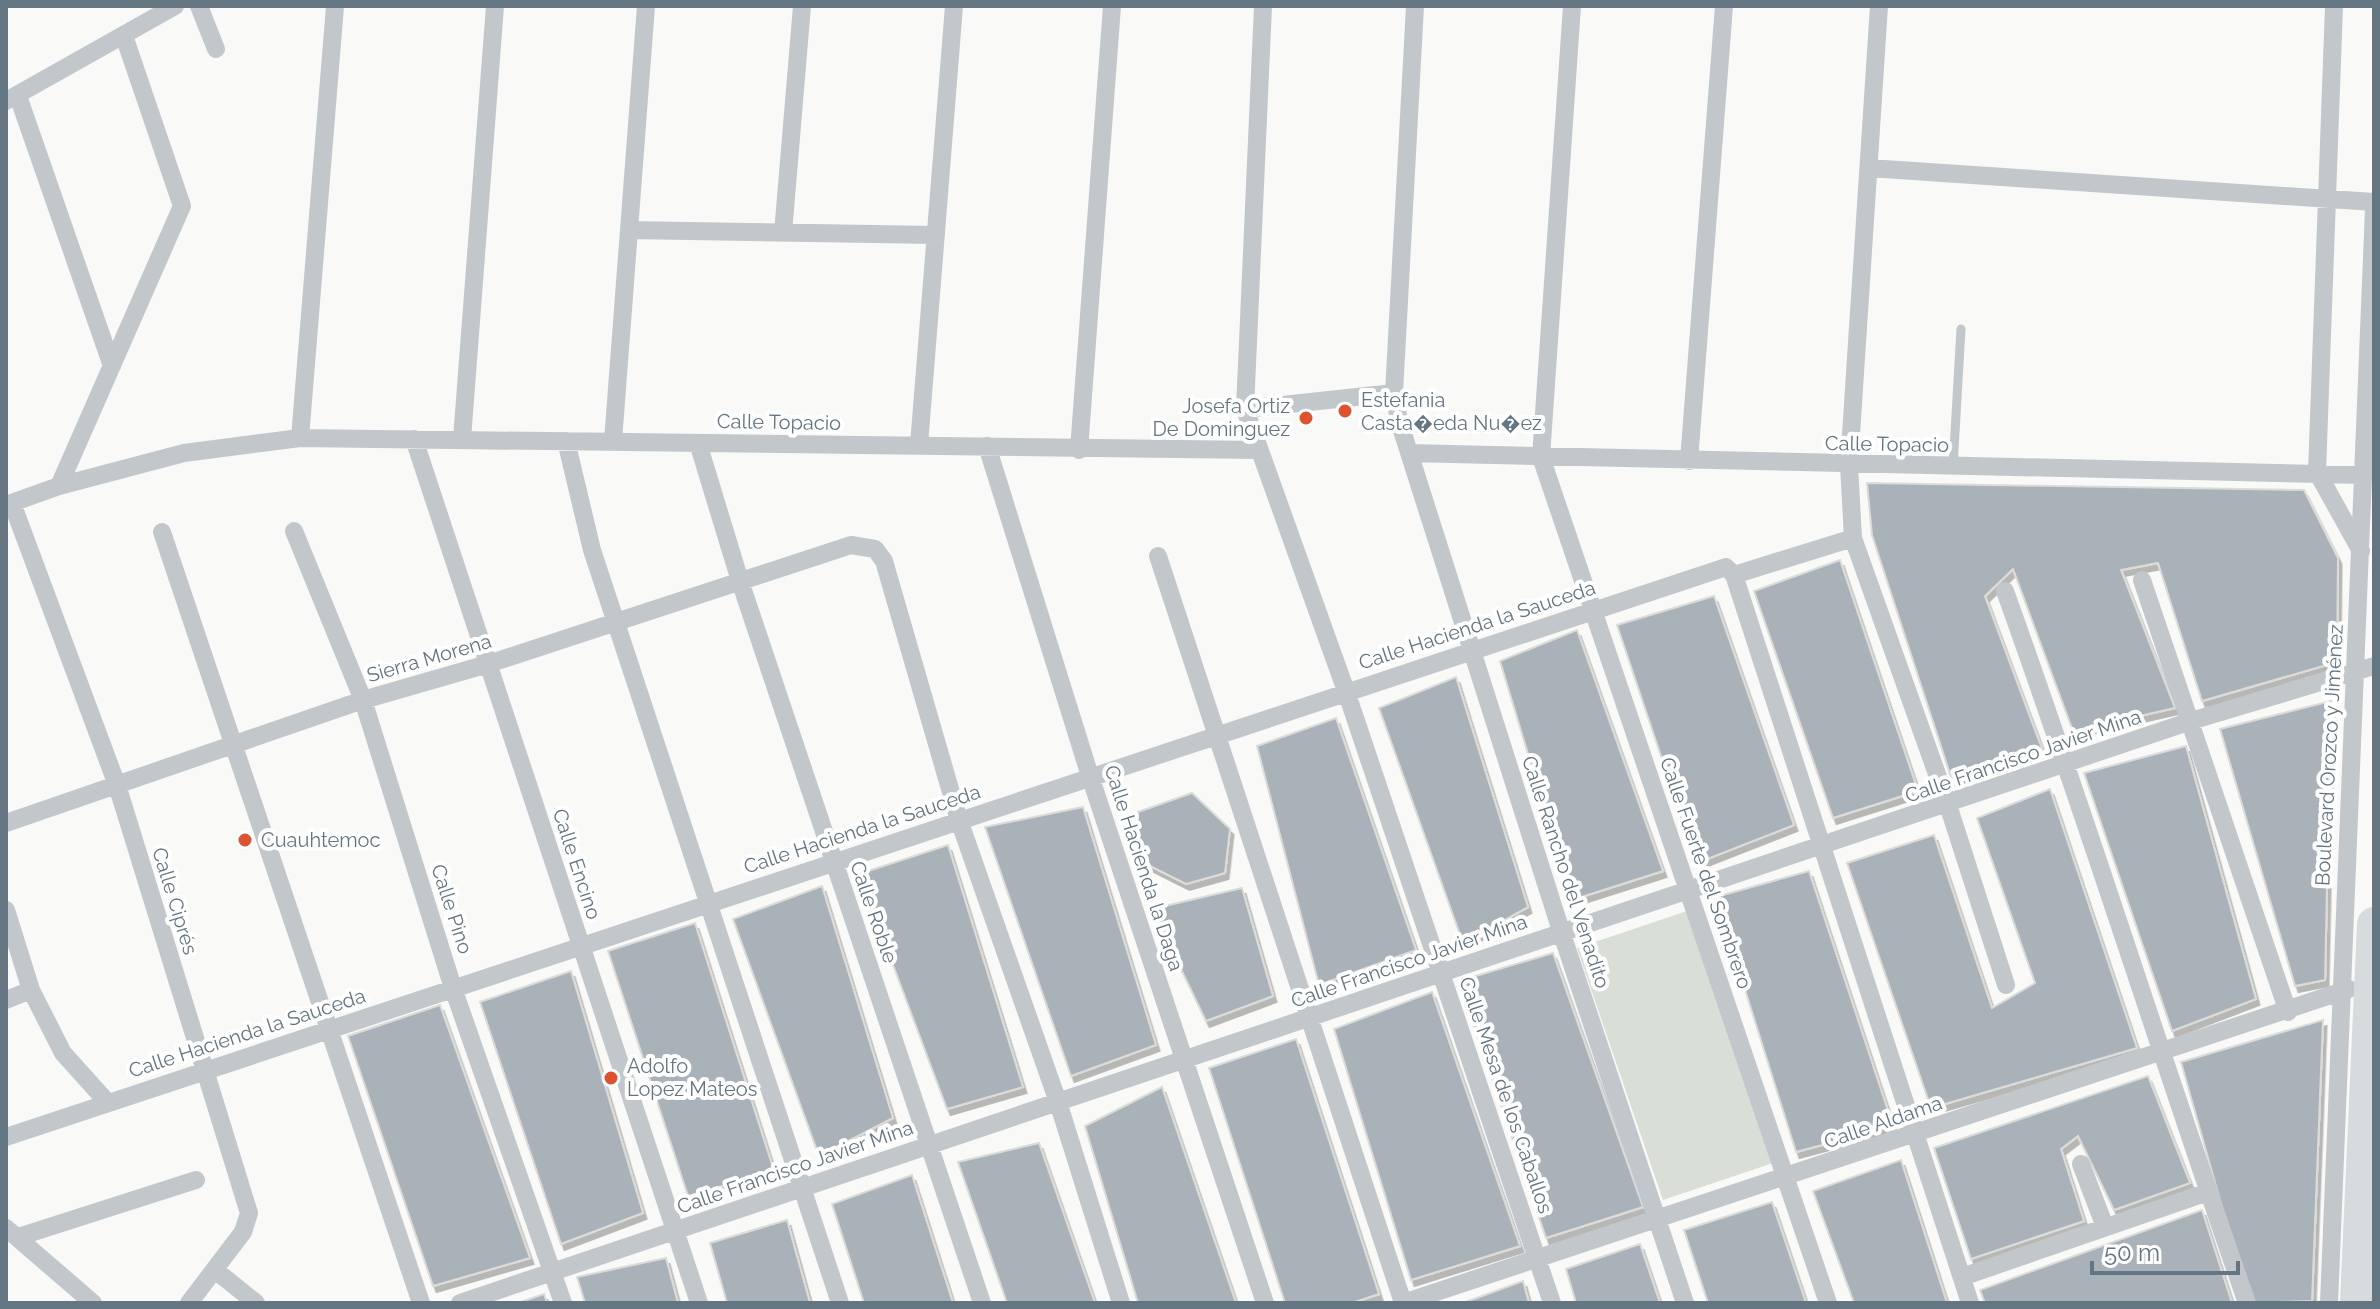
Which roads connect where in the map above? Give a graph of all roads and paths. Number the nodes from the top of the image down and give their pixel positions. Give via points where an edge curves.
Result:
1 (175, 6) edge
2 (199, 6) edge
3 (335, 6) edge
4 (495, 6) edge
5 (646, 6) edge
6 (802, 6) edge
7 (954, 6) edge
8 (1112, 6) edge
9 (1263, 6) edge
10 (1415, 6) edge
11 (1572, 6) edge
12 (1724, 6) edge
13 (1879, 6) edge
14 (2334, 6) edge
15 (124, 36) junction
16 (216, 49) dead end
17 (12, 98) edge
18 (1869, 168) junction
19 (2329, 197) junction
20 (2374, 202) edge
21 (2374, 209) edge
22 (629, 230) junction
23 (783, 233) junction
24 (936, 235) junction
25 (1961, 329) dead end
26 (112, 366) junction
27 (1394, 393) junction
28 (1245, 409) junction
29 (300, 438) junction
30 (414, 439) junction
31 (462, 439) junction
32 (566, 441) junction
33 (613, 441) junction
34 (698, 443) junction
35 (919, 445) junction
36 (987, 446) junction
37 (1079, 450) junction
38 (1257, 450) junction
39 (1409, 453) junction
40 (1541, 457) junction
41 (1689, 461) junction
42 (1849, 465) junction
43 (1953, 467) junction
44 (2317, 472) junction
45 (2363, 475) junction
46 (59, 486) junction
47 (9, 504) edge
48 (294, 531) dead end
49 (162, 532) dead end
50 (1853, 538) junction
51 (2361, 552) junction
52 (1158, 556) dead end
53 (1732, 573) junction
54 (2142, 580) dead end
55 (740, 581) junction
56 (2005, 591) dead end
57 (1593, 609) junction
58 (616, 622) junction
59 (1473, 650) junction
60 (488, 664) junction
61 (2374, 666) edge
62 (2354, 670) junction
63 (1346, 691) junction
64 (363, 700) junction
65 (2191, 721) junction
66 (1218, 734) junction
67 (237, 746) junction
68 (2067, 763) junction
69 (1090, 776) junction
70 (117, 785) junction
71 (1948, 805) junction
72 (959, 820) junction
73 (6, 823) edge
74 (1821, 848) junction
75 (833, 862) junction
76 (1689, 891) junction
77 (708, 903) junction
78 (6, 910) edge
79 (2374, 924) edge
80 (1562, 934) junction
81 (581, 946) junction
82 (1441, 972) junction
83 (2373, 978) edge
84 (2006, 985) dead end
85 (453, 988) junction
86 (31, 990) junction
87 (2340, 994) junction
88 (6, 1000) edge
89 (2288, 1012) junction
90 (1310, 1018) junction
91 (328, 1030) junction
92 (2161, 1054) junction
93 (1185, 1060) junction
94 (204, 1071) junction
95 (1058, 1102) junction
96 (108, 1103) junction
97 (1916, 1135) junction
98 (6, 1136) edge
99 (929, 1146) junction
100 (2081, 1164) dead end
101 (1786, 1178) junction
102 (196, 1180) dead end
103 (802, 1188) junction
104 (2208, 1192) junction
105 (1658, 1220) junction
106 (2105, 1227) junction
107 (675, 1231) junction
108 (12, 1232) edge
109 (1537, 1256) junction
110 (215, 1270) junction
111 (552, 1272) junction
112 (1962, 1277) junction
113 (2351, 1301) edge
114 (93, 1303) edge
115 (189, 1303) edge
116 (256, 1303) edge
117 (421, 1303) edge
118 (460, 1303) edge
119 (563, 1303) edge
120 (699, 1303) edge
121 (840, 1303) edge
122 (982, 1303) edge
123 (1121, 1303) edge
124 (1265, 1303) edge
125 (1403, 1303) edge
126 (1552, 1303) edge
127 (1685, 1303) edge
128 (1828, 1303) edge
129 (1970, 1303) edge
130 (2247, 1303) edge

1 - 15 street
2 - 16 street
3 - 29 street
4 - 31 street
5 - 22 street
6 - 23 street
7 - 24 street
8 - 37 street
9 - 28 street, Calle Mesa de los Caballos
10 - 27 street, Calle Rancho del Venadito
11 - 40 street
12 - 41 street
13 - 18 street
14 - 19 street
15 - 17 street
15 - 26 street via 182,206
17 - 26 street
18 - 19 street
18 - 42 street
19 - 20 street
19 - 44 street
21 - 45 street, Boulevard Orozco y Jiménez
22 - 23 street
22 - 33 street
23 - 24 street
24 - 35 street
25 - 43 lane
26 - 46 street
27 - 28 street
27 - 39 street, Calle Rancho del Venadito
28 - 38 street, Calle Mesa de los Caballos
29 - 30 street, Calle Topacio
29 - 46 street, Calle Topacio via 184,453
30 - 31 street, Calle Topacio
30 - 60 street, Calle Encino
31 - 32 street, Calle Topacio
32 - 33 street, Calle Topacio
32 - 58 street
33 - 34 street, Calle Topacio
34 - 35 street, Calle Topacio
34 - 55 street, Calle Roble
35 - 36 street, Calle Topacio
36 - 37 street, Calle Topacio
36 - 69 street, Calle Hacienda la Daga
37 - 38 street, Calle Topacio
38 - 63 street, Calle Mesa de los Caballos
39 - 40 street, Calle Topacio
39 - 59 street, Calle Rancho del Venadito
40 - 41 street, Calle Topacio
40 - 57 street, Calle Fuerte del Sombrero
41 - 42 street, Calle Topacio
42 - 43 street, Calle Topacio
42 - 50 street
43 - 44 street, Calle Topacio
44 - 45 street, Calle Topacio
44 - 51 street
45 - 51 street, Boulevard Orozco y Jiménez
46 - 47 street, Calle Topacio
47 - 70 street, Calle Ciprés
48 - 64 street, Calle Pino
49 - 67 street
50 - 53 street, Calle Hacienda la Sauceda
50 - 71 street
51 - 62 street, Boulevard Orozco y Jiménez
52 - 66 street
53 - 57 street, Calle Hacienda la Sauceda via 1719,567
53 - 74 street
54 - 65 street
55 - 58 street, Sierra Morena
55 - 72 street, Sierra Morena via 851,545 875,549 884,561
55 - 75 street, Calle Roble
56 - 68 street
57 - 59 street, Calle Hacienda la Sauceda
57 - 76 street, Calle Fuerte del Sombrero
58 - 60 street, Sierra Morena
58 - 77 street
59 - 63 street, Calle Hacienda la Sauceda
59 - 80 street, Calle Rancho del Venadito
60 - 64 street, Sierra Morena
60 - 81 street, Calle Encino
61 - 62 street, Calle Francisco Javier Mina
62 - 65 street, Calle Francisco Javier Mina
62 - 87 street, Boulevard Orozco y Jiménez
63 - 66 street, Calle Hacienda la Sauceda
63 - 82 street, Calle Mesa de los Caballos
64 - 67 street, Sierra Morena
64 - 85 street, Calle Pino
65 - 68 street, Calle Francisco Javier Mina
65 - 89 street
66 - 69 street, Calle Hacienda la Sauceda
66 - 90 street
67 - 70 street, Sierra Morena
67 - 91 street
68 - 71 street, Calle Francisco Javier Mina
68 - 92 street
69 - 72 street, Calle Hacienda la Sauceda
69 - 93 street, Calle Hacienda la Daga
70 - 73 street, Sierra Morena
70 - 94 street, Calle Ciprés
71 - 74 street, Calle Francisco Javier Mina
71 - 84 street
72 - 75 street, Calle Hacienda la Sauceda
72 - 95 street
74 - 76 street, Calle Francisco Javier Mina
74 - 97 street
75 - 77 street, Calle Hacienda la Sauceda
75 - 99 street, Calle Roble
76 - 80 street, Calle Francisco Javier Mina
76 - 101 street, Calle Fuerte del Sombrero
77 - 81 street, Calle Hacienda la Sauceda
77 - 103 street
78 - 86 street
79 - 83 highway
80 - 82 street, Calle Francisco Javier Mina
80 - 105 street, Calle Rancho del Venadito
81 - 85 street, Calle Hacienda la Sauceda
81 - 107 street, Calle Encino
82 - 90 street, Calle Francisco Javier Mina
82 - 109 street, Calle Mesa de los Caballos
83 - 87 street, Calle Aldama
83 - 113 highway
85 - 91 street, Calle Hacienda la Sauceda
85 - 111 street, Calle Pino
86 - 88 street
86 - 96 street via 63,1053
87 - 89 street, Calle Aldama
87 - 113 street, Boulevard Orozco y Jiménez
89 - 92 street, Calle Aldama
90 - 93 street, Calle Francisco Javier Mina
90 - 125 street
91 - 94 street, Calle Hacienda la Sauceda
91 - 117 street
92 - 97 street, Calle Aldama
92 - 104 street
93 - 95 street, Calle Francisco Javier Mina
93 - 124 street, Calle Hacienda la Daga
94 - 96 street, Calle Hacienda la Sauceda
94 - 110 street, Calle Ciprés via 249,1213 243,1232
95 - 99 street, Calle Francisco Javier Mina
95 - 123 street
96 - 98 street, Calle Hacienda la Sauceda
97 - 101 street, Calle Aldama
97 - 112 street
99 - 103 street, Calle Francisco Javier Mina
99 - 122 street, Calle Roble
100 - 106 street
101 - 105 street, Calle Aldama
101 - 128 street, Calle Fuerte del Sombrero
102 - 108 street
103 - 107 street, Calle Francisco Javier Mina
103 - 121 street
104 - 106 street
104 - 130 street
105 - 109 street, Calle Aldama
105 - 127 street, Calle Rancho del Venadito
106 - 112 street
107 - 111 street, Calle Francisco Javier Mina
107 - 120 street, Calle Encino
108 - 114 street
109 - 125 street, Calle Aldama
109 - 126 street, Calle Mesa de los Caballos
110 - 115 street, Calle Ciprés
110 - 116 street
111 - 118 street, Calle Francisco Javier Mina
111 - 119 street, Calle Pino
112 - 129 street

